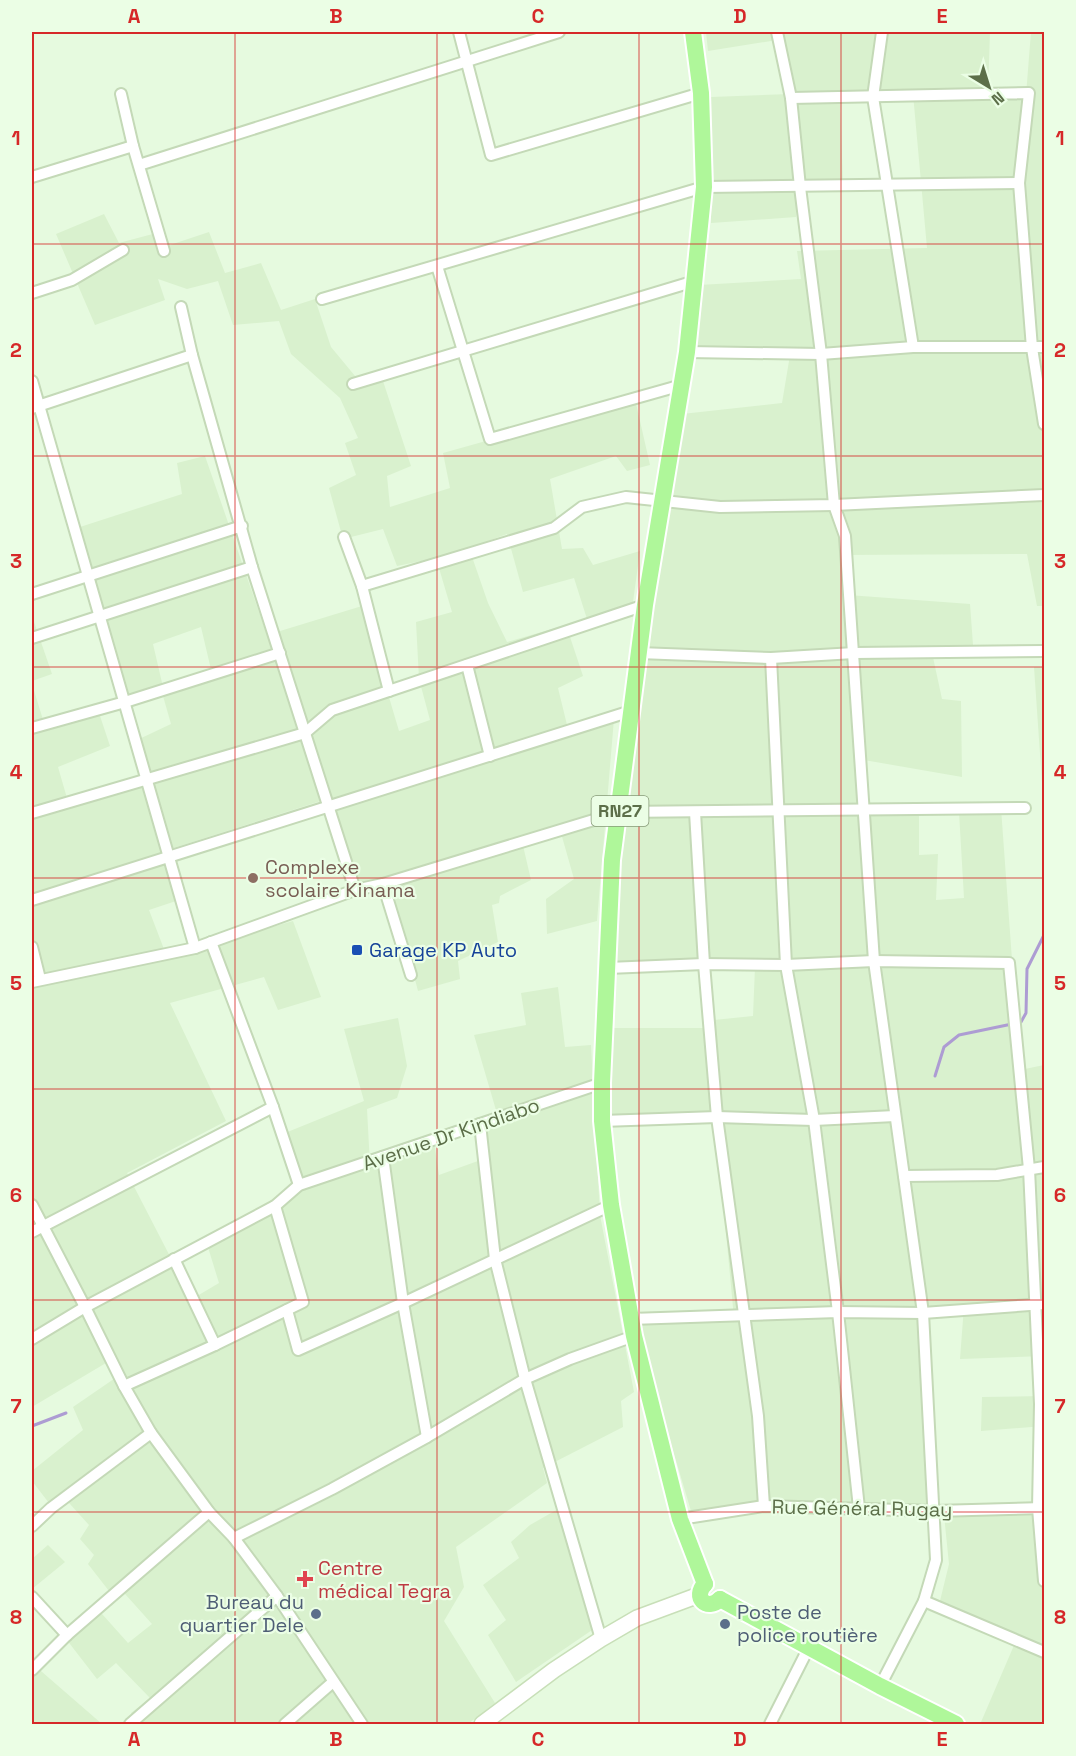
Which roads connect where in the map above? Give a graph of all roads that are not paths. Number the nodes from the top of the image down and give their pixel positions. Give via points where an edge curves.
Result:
1 (459, 32) edge
2 (559, 32) edge
3 (693, 32) edge
4 (777, 32) edge
5 (882, 32) edge
6 (468, 60) junction
7 (701, 93) junction
8 (121, 94) dead end
9 (873, 97) junction
10 (791, 98) junction
11 (133, 146) junction
12 (138, 165) junction
13 (32, 177) edge
14 (1019, 183) junction
15 (888, 186) junction
16 (704, 188) junction
17 (800, 188) junction
18 (123, 250) dead end
19 (164, 252) dead end
20 (437, 266) junction
21 (695, 282) junction
22 (32, 293) edge
23 (322, 299) dead end
24 (180, 307) dead end
25 (913, 347) junction
26 (1044, 347) edge
27 (1032, 348) junction
28 (463, 351) junction
29 (687, 352) junction
30 (821, 354) junction
31 (192, 355) junction
32 (32, 381) edge
33 (353, 384) dead end
34 (682, 385) junction
35 (36, 406) edge
36 (1044, 424) edge
37 (1044, 495) edge
38 (664, 500) junction
39 (834, 505) junction
40 (242, 526) junction
41 (344, 537) dead end
42 (252, 567) junction
43 (88, 575) junction
44 (362, 586) junction
45 (32, 594) edge
46 (645, 605) junction
47 (100, 617) junction
48 (32, 638) edge
49 (1044, 651) edge
50 (639, 653) junction
51 (854, 653) junction
52 (280, 654) junction
53 (771, 658) junction
54 (466, 665) junction
55 (389, 691) junction
56 (125, 702) junction
57 (631, 711) junction
58 (32, 728) edge
59 (305, 733) junction
60 (490, 756) junction
61 (147, 779) junction
62 (329, 806) junction
63 (1024, 808) dead end
64 (863, 810) junction
65 (620, 812) junction
66 (695, 812) junction
67 (778, 812) junction
68 (32, 813) edge
69 (169, 856) junction
70 (383, 884) junction
71 (355, 890) junction
72 (32, 900) edge
73 (211, 942) junction
74 (32, 947) edge
75 (195, 948) junction
76 (874, 961) junction
77 (704, 963) junction
78 (786, 965) junction
79 (608, 968) junction
80 (411, 975) dead end
81 (36, 981) edge
82 (602, 1083) junction
83 (273, 1107) junction
84 (895, 1116) junction
85 (717, 1117) junction
86 (814, 1120) junction
87 (602, 1121) junction
88 (480, 1124) junction
89 (383, 1156) junction
90 (1044, 1167) edge
91 (1029, 1169) junction
92 (904, 1176) junction
93 (299, 1185) junction
94 (32, 1205) edge
95 (610, 1205) junction
96 (275, 1206) junction
97 (42, 1226) junction
98 (32, 1232) edge
99 (174, 1259) junction
100 (495, 1259) junction
101 (403, 1303) junction
102 (1039, 1305) edge
103 (86, 1306) junction
104 (287, 1310) junction
105 (838, 1312) junction
106 (923, 1313) junction
107 (743, 1315) junction
108 (631, 1318) junction
109 (634, 1336) junction
110 (32, 1340) edge
111 (215, 1345) junction
112 (525, 1379) junction
113 (124, 1386) junction
114 (1042, 1404) edge
115 (151, 1433) junction
116 (427, 1437) junction
117 (764, 1506) junction
118 (859, 1508) junction
119 (1041, 1508) edge
120 (935, 1511) junction
121 (209, 1512) junction
122 (680, 1519) junction
123 (32, 1526) edge
124 (234, 1538) junction
125 (1044, 1565) edge
126 (1044, 1581) edge
127 (702, 1589) junction
128 (277, 1596) junction
129 (32, 1597) edge
130 (924, 1601) junction
131 (67, 1635) junction
132 (601, 1639) junction
133 (809, 1647) junction
134 (1044, 1652) edge
135 (32, 1670) edge
136 (333, 1683) junction
137 (880, 1686) junction
138 (130, 1725) edge
139 (285, 1725) edge
140 (362, 1725) edge
141 (482, 1725) edge
142 (770, 1725) edge
143 (956, 1725) edge

1 - 6 street
2 - 6 street
3 - 7 main road, RN27
4 - 10 street
5 - 9 street
6 - 7 street via 491,155
6 - 12 street
7 - 16 main road, RN27
8 - 11 street
9 - 10 street
9 - 14 street via 1029,93
9 - 15 street
10 - 17 street
11 - 12 street
11 - 13 street
12 - 19 street
14 - 15 street
14 - 27 street
15 - 17 street
15 - 25 street
16 - 17 street
16 - 20 street
16 - 21 main road, RN27
17 - 30 street
18 - 22 street via 72,280
20 - 23 street
20 - 28 street
21 - 28 street
21 - 29 main road, RN27
24 - 31 street
25 - 27 street
25 - 30 street
26 - 27 street
27 - 36 street
28 - 33 street
28 - 34 street via 490,439
29 - 30 street
29 - 34 main road, RN27
30 - 39 street
31 - 35 street
31 - 40 street
32 - 35 street
34 - 38 main road, RN27
35 - 43 street
37 - 39 street
38 - 39 street via 720,507
38 - 44 street via 626,497 582,507 554,528
38 - 46 main road, RN27
39 - 51 street via 845,536
40 - 42 street
40 - 43 street
41 - 44 street
42 - 47 street
42 - 52 street
43 - 45 street
43 - 47 street
44 - 55 street
46 - 50 main road, RN27
46 - 54 street
47 - 48 street
47 - 56 street
49 - 51 street
50 - 53 street
50 - 57 main road, RN27
51 - 53 street
51 - 64 street
52 - 56 street
52 - 59 street
53 - 67 street
54 - 55 street
54 - 60 street
55 - 59 street via 332,710
56 - 58 street
56 - 61 street
57 - 60 street
57 - 65 main road, RN27
59 - 61 street
59 - 62 street
60 - 62 street
61 - 68 street
61 - 69 street
62 - 69 street
62 - 71 street
63 - 64 street
64 - 67 street
64 - 76 street
65 - 66 street
65 - 70 street
65 - 79 main road, RN27 via 612,860
66 - 67 street
66 - 77 street
67 - 78 street
69 - 72 street
69 - 75 street
70 - 71 street
70 - 80 street
71 - 73 street
73 - 75 street
73 - 83 street
74 - 81 street
75 - 81 street
76 - 78 street
76 - 84 street
76 - 91 street via 1010,963
77 - 78 street
77 - 79 street
77 - 85 street
78 - 86 street
79 - 82 main road, RN27
82 - 87 main road, RN27
82 - 88 street, Avenue Dr Kindiabo
83 - 93 street
83 - 97 street
84 - 86 street
84 - 92 street
85 - 86 street
85 - 87 street
85 - 107 street
86 - 105 street
87 - 95 main road, RN27
88 - 89 street, Avenue Dr Kindiabo
88 - 100 street
89 - 93 street, Avenue Dr Kindiabo
89 - 101 street
90 - 91 street
91 - 92 street via 997,1175
91 - 102 street
92 - 106 street
93 - 96 street
94 - 97 street
95 - 100 street
95 - 108 main road, RN27
96 - 99 street
96 - 104 street via 303,1302
97 - 98 street
97 - 103 street
99 - 103 street
99 - 111 street
100 - 101 street
100 - 112 street
101 - 104 street via 298,1350
101 - 116 street
102 - 106 street
102 - 114 street
103 - 110 street
103 - 113 street
104 - 111 street
105 - 106 street
105 - 107 street
105 - 118 street
106 - 120 street
107 - 108 street
107 - 117 street via 758,1416
108 - 109 main road, RN27
109 - 112 street
109 - 122 main road, RN27
111 - 113 street
112 - 116 street
112 - 132 street
113 - 115 street
114 - 119 street
115 - 121 street
115 - 123 street
116 - 124 street
117 - 118 street, Rue Général Rugay
117 - 122 street, Rue Général Rugay
118 - 120 street, Rue Général Rugay
119 - 120 street, Rue Général Rugay
119 - 125 street
120 - 130 street via 936,1560
121 - 124 street
121 - 131 street
122 - 127 main road, RN27
124 - 128 street
125 - 126 street
127 - 132 main road
127 - 133 main road, RN27 via 712,1583 718,1586 720,1599
128 - 136 street
128 - 138 street
129 - 131 street
130 - 134 street
130 - 137 street
131 - 135 street
132 - 141 main road
133 - 137 main road, RN27
133 - 142 street
136 - 139 street
136 - 140 street
137 - 143 main road, RN27

